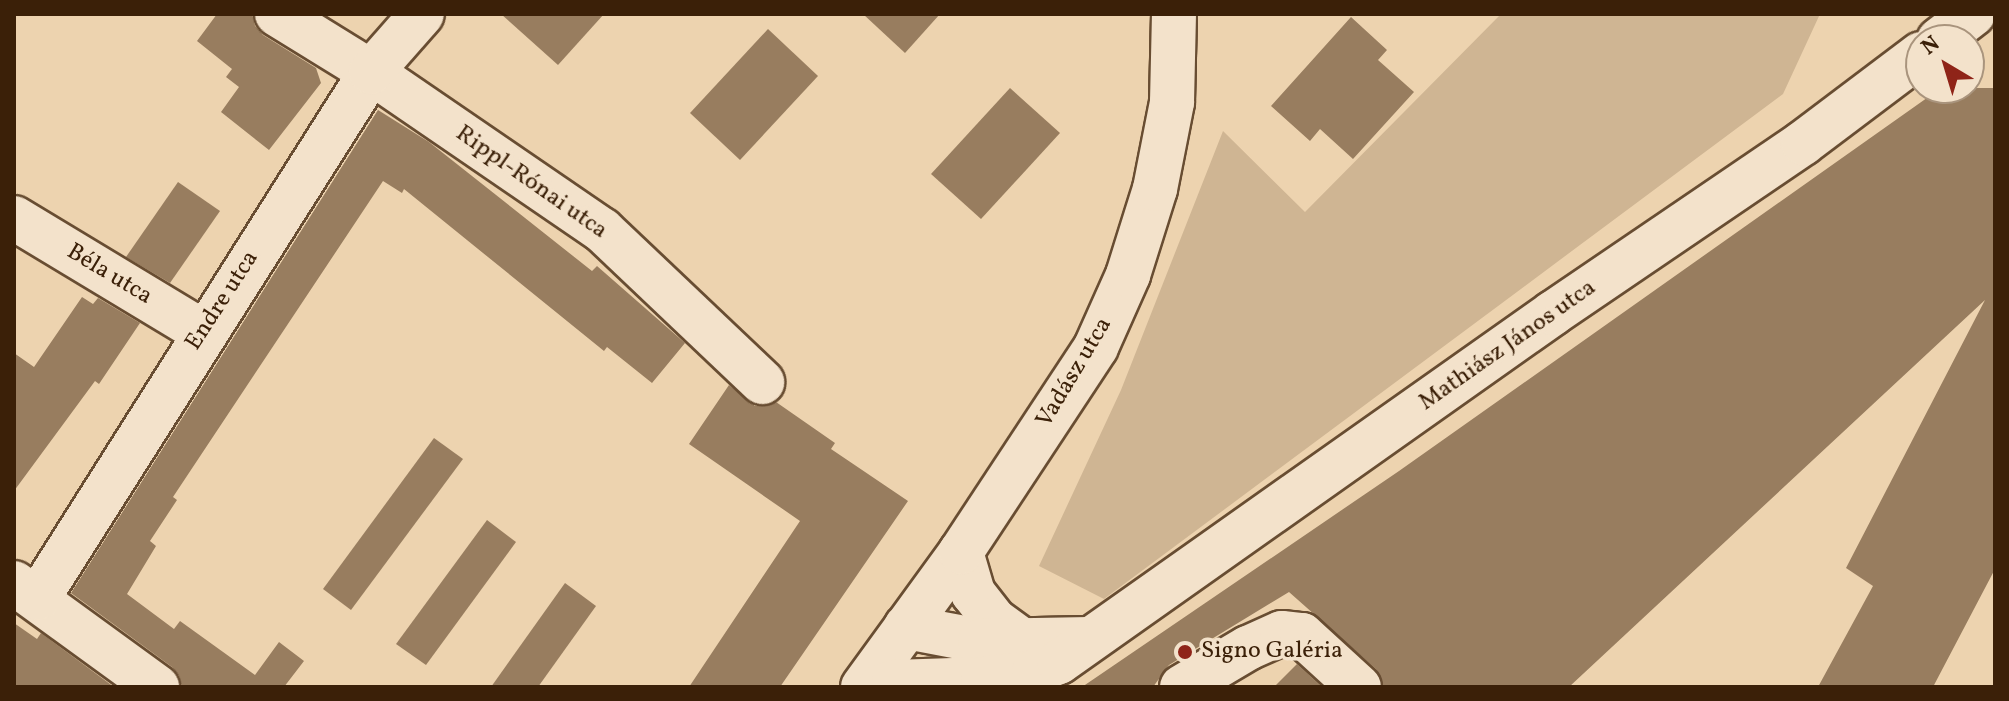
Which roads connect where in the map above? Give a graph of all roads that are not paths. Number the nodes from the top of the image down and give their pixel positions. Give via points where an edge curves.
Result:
1 (277, 14) edge
2 (422, 14) edge
3 (1174, 14) edge
4 (1905, 66) edge
5 (371, 72) junction
6 (14, 218) edge
7 (203, 332) junction
8 (762, 382) dead end
9 (961, 552) junction
10 (26, 590) edge
11 (906, 627) junction
12 (1095, 638) junction
13 (1022, 640) junction
14 (978, 683) edge
15 (157, 687) edge
16 (863, 687) edge
17 (880, 687) edge
18 (1182, 687) edge
19 (1359, 687) edge

1 - 5 street, Rippl-Rónai utca
2 - 5 street, Endre utca
3 - 9 street, Vadász utca via 1172,102 1155,189 1128,275 1096,347
4 - 12 street, Mathiász János utca via 1803,143
5 - 7 street, Endre utca
5 - 8 street, Rippl-Rónai utca via 602,230
6 - 7 street, Béla utca
7 - 10 street, Endre utca
9 - 11 street, Vadász utca
9 - 13 street via 973,593 994,620
10 - 15 street
11 - 13 street via 980,641
11 - 16 street, Vadász utca
12 - 13 street
12 - 14 street, Mathiász János utca via 1034,672
14 - 17 street, Mathiász János utca via 894,682
18 - 19 street via 1282,633 1302,635

